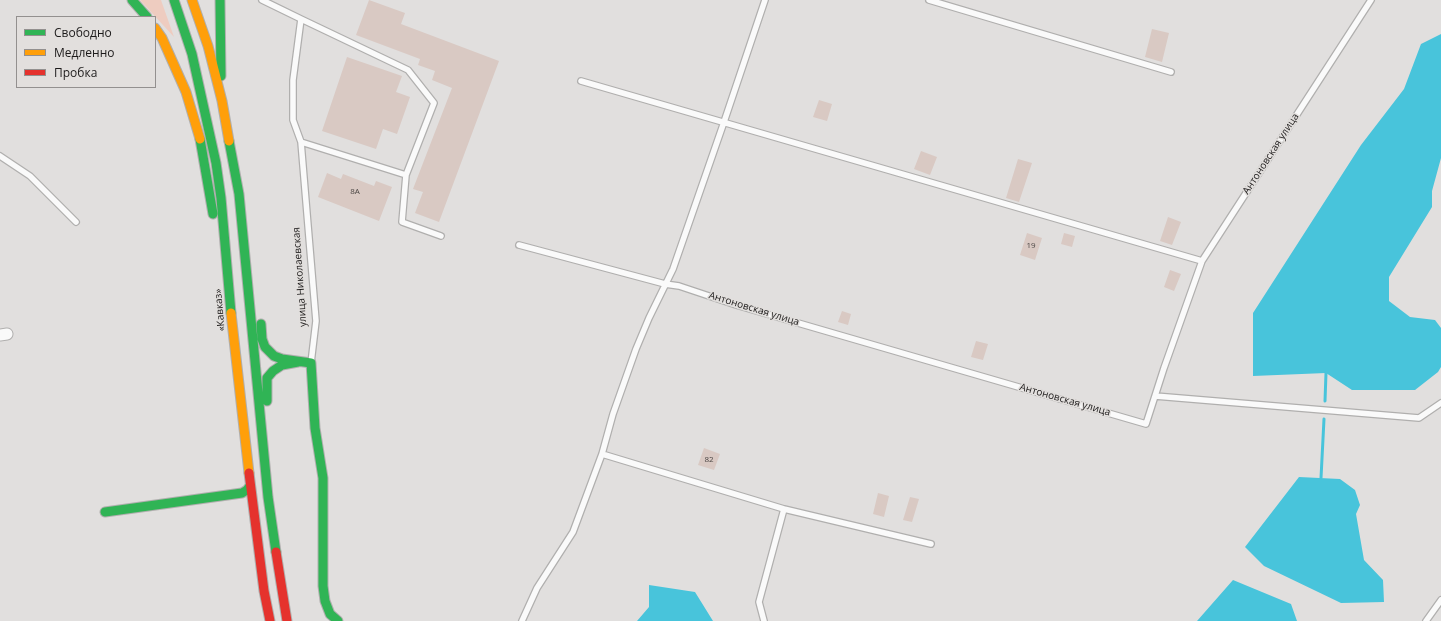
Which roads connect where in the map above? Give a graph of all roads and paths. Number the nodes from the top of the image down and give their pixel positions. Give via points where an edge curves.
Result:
1 (132, 0) edge
2 (174, 0) edge
3 (192, 0) edge
4 (220, 0) edge
5 (262, 0) edge
6 (764, 0) edge
7 (929, 0) edge
8 (1371, 0) edge
9 (146, 16) edge
10 (301, 19) junction
11 (156, 29) edge
12 (1171, 72) dead end
13 (582, 81) dead end
14 (222, 101) junction
15 (724, 122) junction
16 (301, 142) junction
17 (0, 156) edge
18 (406, 174) junction
19 (76, 222) dead end
20 (441, 236) dead end
21 (519, 245) dead end
22 (1202, 261) junction
23 (665, 284) junction
24 (248, 291) junction
25 (232, 319) junction
26 (298, 362) junction
27 (311, 363) junction
28 (1156, 396) junction
29 (1441, 403) edge
30 (602, 454) junction
31 (265, 468) junction
32 (250, 486) junction
33 (242, 493) junction
34 (252, 500) junction
35 (784, 508) junction
36 (105, 512) dead end
37 (931, 544) dead end
38 (1441, 600) edge
39 (270, 621) edge
40 (287, 621) edge
41 (338, 621) edge
42 (522, 621) edge
43 (764, 621) edge
44 (1426, 621) edge

1 - 9 main road
2 - 25 main road, «Кавказ» via 192,54 216,163
3 - 14 main road via 208,46
4 - 14 main road
5 - 10 lane
6 - 15 lane
7 - 12 lane
8 - 22 lane, Антоновская улица
10 - 16 lane, улица Николаевская via 293,80 293,120
10 - 18 lane via 408,70 434,103
11 - 25 main road via 173,61 197,126
13 - 15 lane
14 - 24 main road via 239,194
15 - 22 lane
15 - 23 lane via 673,268
16 - 18 lane
16 - 27 lane, улица Николаевская via 316,321
17 - 19 lane via 30,176
18 - 20 lane via 402,222
21 - 23 lane, Антоновская улица
22 - 28 lane, Антоновская улица
23 - 28 lane, Антоновская улица via 1146,424
23 - 30 lane via 636,349
24 - 26 main road via 259,308 265,347 274,356
24 - 31 main road
25 - 32 main road, «Кавказ»
26 - 27 main road
26 - 31 main road via 282,365 267,378 270,456
27 - 41 main road, улица Николаевская via 315,428 323,478 323,586 330,614
28 - 29 lane via 1419,418
30 - 35 lane
30 - 42 lane via 573,532 537,588
31 - 40 main road
32 - 33 main road
32 - 34 main road, «Кавказ»
33 - 34 main road
33 - 36 main road
34 - 39 main road, «Кавказ»
35 - 37 lane
35 - 43 lane via 758,602
38 - 44 lane

